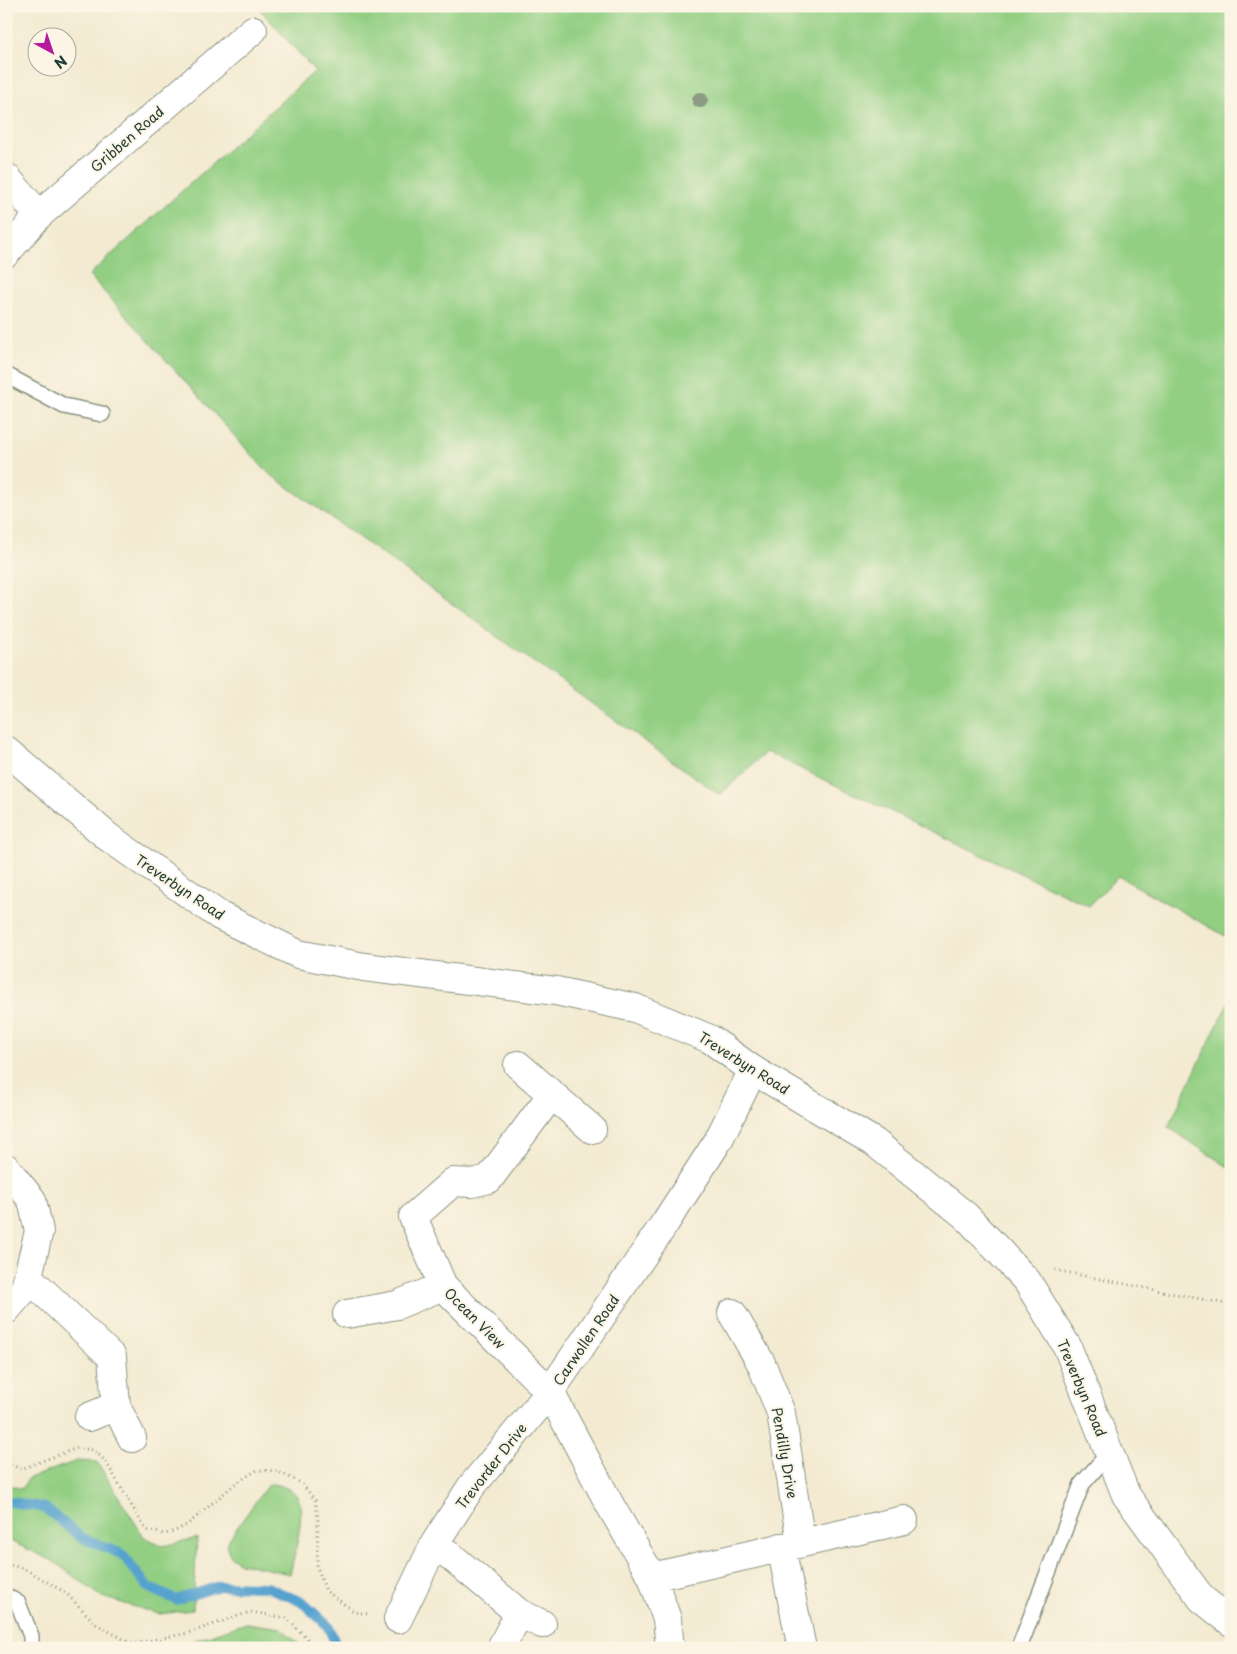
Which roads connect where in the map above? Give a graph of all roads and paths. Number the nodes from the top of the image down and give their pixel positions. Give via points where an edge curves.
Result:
1 (253, 30) dead end
2 (6, 177) edge
3 (39, 214) junction
4 (6, 253) edge
5 (6, 375) edge
6 (102, 414) dead end
7 (6, 750) edge
8 (518, 1065) dead end
9 (753, 1070) junction
10 (552, 1094) junction
11 (592, 1129) dead end
12 (6, 1168) edge
13 (1007, 1260) junction
14 (28, 1277) junction
15 (443, 1286) junction
16 (1231, 1305) edge
17 (6, 1310) edge
18 (732, 1313) dead end
19 (346, 1314) dead end
20 (550, 1392) junction
21 (116, 1406) junction
22 (90, 1417) dead end
23 (132, 1438) dead end
24 (1109, 1454) junction
25 (6, 1463) edge
26 (904, 1520) dead end
27 (435, 1543) junction
28 (791, 1545) junction
29 (6, 1564) edge
30 (652, 1577) junction
31 (6, 1596) edge
32 (398, 1619) joint
33 (1231, 1622) edge
34 (30, 1648) edge
35 (316, 1648) edge
36 (501, 1648) edge
37 (670, 1648) edge
38 (802, 1648) edge
39 (1019, 1648) edge

1 - 3 street, Gribben Road
2 - 3 street
3 - 4 street, Gribben Road
5 - 6 lane via 64,406
7 - 9 street, Treverbyn Road via 108,837 220,916 298,954 364,967 556,991 635,1008 710,1039
8 - 10 street
9 - 13 street, Treverbyn Road via 874,1142 967,1216
9 - 20 street, Carwollen Road via 718,1140
10 - 11 street
10 - 15 street, Ocean View via 489,1180 453,1182 413,1217
12 - 14 street via 32,1200 39,1231
13 - 16 path
13 - 24 street, Treverbyn Road via 1027,1281 1067,1346
14 - 17 street via 25,1288
14 - 21 street via 112,1357
15 - 19 street via 397,1306
15 - 20 street, Ocean View
18 - 28 street, Pendilly Drive via 761,1363 780,1413
20 - 27 street, Trevorder Drive via 471,1487
20 - 30 street, Carwollen Road
21 - 22 street
21 - 23 street
24 - 33 street, Treverbyn Road via 1126,1495 1202,1599
24 - 39 lane via 1082,1484
25 - 32 path via 21,1469 77,1448 94,1450 106,1462 146,1530 165,1534 188,1524 235,1484 258,1470 277,1472 301,1483 315,1500 317,1567 326,1591 355,1612
26 - 28 street
27 - 32 street, Trevorder Drive
27 - 36 street via 530,1618
28 - 30 street
28 - 38 street, Pendilly Drive
29 - 35 path via 26,1569 66,1593 96,1624 132,1644 188,1633 250,1612 288,1618
30 - 37 street, Carwollen Road via 667,1619
31 - 34 lane via 18,1603 32,1636

